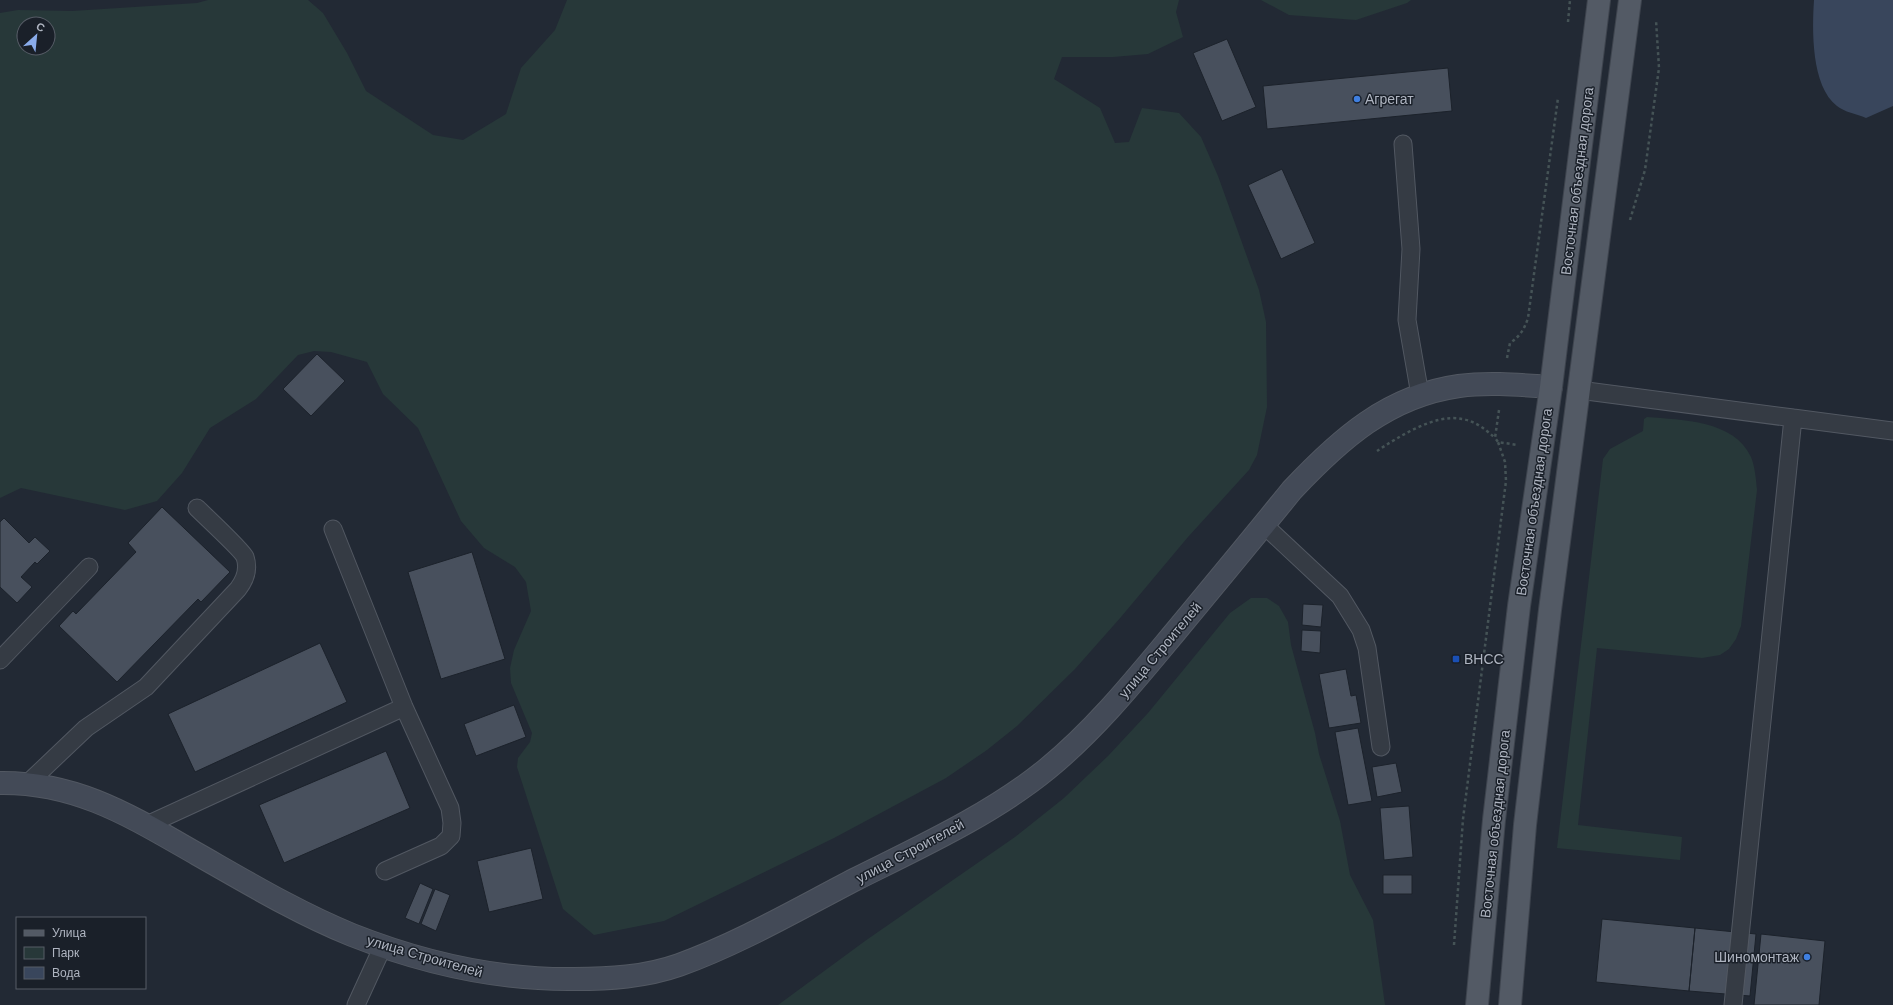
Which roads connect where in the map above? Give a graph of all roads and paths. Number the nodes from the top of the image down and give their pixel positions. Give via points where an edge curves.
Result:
1 (1599, 0) edge
2 (1630, 0) edge
3 (1403, 144) dead end
4 (1551, 387) junction
5 (1579, 390) junction
6 (1420, 395) junction
7 (1794, 418) junction
8 (1893, 431) edge
9 (1495, 438) dead end
10 (1498, 442) dead end
11 (1374, 453) dead end
12 (197, 508) dead end
13 (1264, 525) junction
14 (333, 529) dead end
15 (89, 567) dead end
16 (0, 660) edge
17 (404, 707) junction
18 (1381, 747) dead end
19 (0, 783) edge
20 (26, 784) junction
21 (147, 825) junction
22 (385, 871) dead end
23 (383, 946) junction
24 (1454, 951) dead end
25 (356, 1005) edge
26 (1477, 1005) edge
27 (1510, 1005) edge
28 (1733, 1005) edge

1 - 4 main road, Восточная объездная дорога
2 - 5 main road, Восточная объездная дорога
3 - 6 lane via 1411,249 1406,320
4 - 5 main road
4 - 6 main road, улица Строителей via 1460,386
4 - 26 main road, Восточная объездная дорога via 1519,606 1494,820
5 - 7 lane
5 - 27 main road, Восточная объездная дорога via 1525,825
6 - 13 main road, улица Строителей via 1388,409 1322,457
7 - 8 lane
7 - 28 lane
9 - 11 path via 1473,422 1461,418 1446,418 1410,431
10 - 24 path via 1505,462 1506,481 1463,819
12 - 20 lane via 244,556 247,568 244,581 146,687 86,728
13 - 18 lane via 1340,596 1361,630 1367,648
13 - 23 main road, улица Строителей via 1122,696 1046,770 953,830 749,933 678,965 641,975 601,979 551,980 476,972
14 - 17 lane
15 - 16 lane
17 - 21 lane
17 - 22 lane via 450,808 452,823 450,836 441,846
19 - 20 main road
20 - 21 main road, улица Строителей via 92,798
21 - 23 main road, улица Строителей via 286,905 321,922
23 - 25 lane

